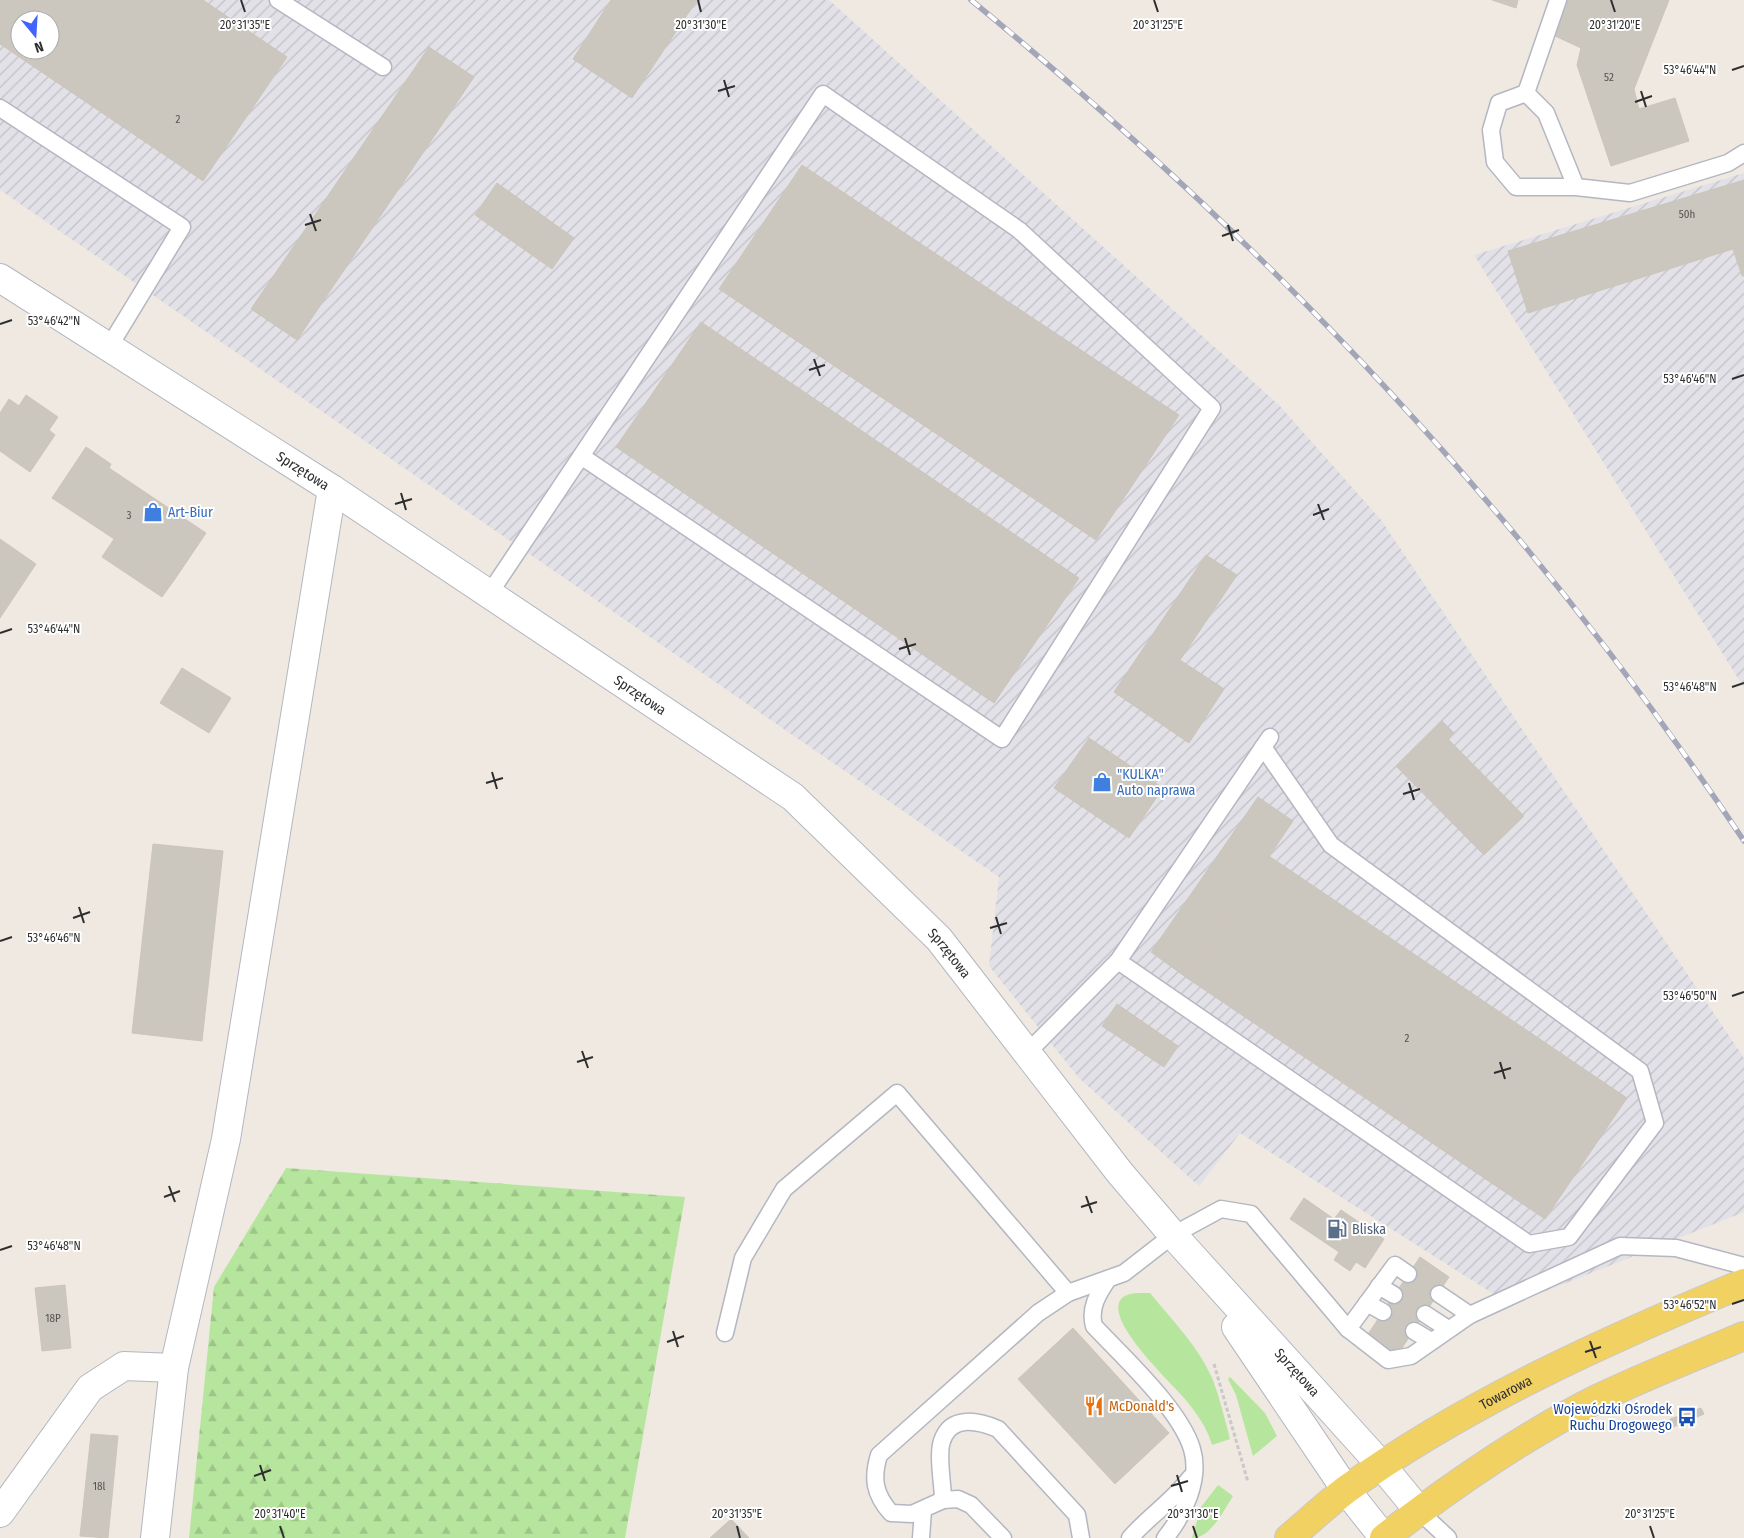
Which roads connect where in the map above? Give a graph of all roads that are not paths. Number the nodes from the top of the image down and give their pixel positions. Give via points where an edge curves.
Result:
1 (278, 0) edge
2 (1558, 0) edge
3 (383, 68) dead end
4 (1526, 93) junction
5 (0, 108) edge
6 (1744, 153) edge
7 (1576, 187) junction
8 (0, 278) edge
9 (109, 348) junction
10 (581, 456) junction
11 (332, 489) junction
12 (488, 594) junction
13 (1118, 961) junction
14 (1028, 1053) junction
15 (1172, 1235) junction
16 (1744, 1266) edge
17 (1408, 1274) dead end
18 (1108, 1279) junction
19 (1744, 1282) edge
20 (1379, 1286) junction
21 (1068, 1293) junction
22 (1439, 1294) dead end
23 (1394, 1295) dead end
24 (1367, 1303) junction
25 (1383, 1312) dead end
26 (1425, 1314) dead end
27 (1470, 1315) junction
28 (1348, 1329) junction
29 (1448, 1329) junction
30 (1414, 1331) dead end
31 (725, 1333) dead end
32 (1744, 1336) edge
33 (1431, 1341) junction
34 (174, 1368) junction
35 (1382, 1466) junction
36 (1193, 1472) junction
37 (1346, 1490) junction
38 (944, 1500) junction
39 (923, 1510) junction
40 (1419, 1511) junction
41 (0, 1513) edge
42 (155, 1538) edge
43 (922, 1538) edge
44 (1003, 1538) edge
45 (1081, 1538) edge
46 (1130, 1538) edge
47 (1165, 1538) edge
48 (1289, 1538) edge
49 (1384, 1538) edge
50 (1448, 1538) edge

1 - 3 lane
2 - 4 lane
4 - 7 lane via 1546,113
4 - 7 lane via 1499,102 1491,130 1495,162 1516,188
5 - 9 lane via 182,227
6 - 7 lane via 1728,163 1630,193
8 - 9 street, Sprzętowa
9 - 11 street, Sprzętowa
10 - 10 lane via 824,94 1019,230 1212,408 1002,739
10 - 12 lane
11 - 12 street, Sprzętowa
11 - 34 street via 226,1138
12 - 14 street, Sprzętowa via 794,797 939,938
13 - 13 lane via 1267,742 1331,845 1640,1071 1655,1123 1569,1237 1529,1244
13 - 14 lane
14 - 15 street, Sprzętowa
15 - 18 lane via 1124,1273
15 - 28 lane via 1221,1209 1251,1214
15 - 35 street, Sprzętowa
15 - 37 street, Sprzętowa
16 - 27 lane via 1676,1248 1620,1246
17 - 20 lane via 1395,1266
18 - 21 lane
18 - 36 lane via 1095,1298 1094,1326 1174,1414 1192,1450
19 - 35 main road, Towarowa via 1567,1361 1457,1418
20 - 23 lane
20 - 24 lane
21 - 31 lane via 897,1094 784,1189 743,1258
21 - 39 lane via 1038,1313 880,1454 874,1471 875,1488 882,1504 891,1513 912,1514
22 - 27 lane
24 - 25 lane
24 - 28 lane
26 - 29 lane
27 - 29 lane
28 - 33 lane via 1388,1360 1411,1356
29 - 33 lane
30 - 33 lane
32 - 40 main road via 1597,1400 1526,1440
34 - 41 street via 124,1366 90,1388
34 - 42 street
35 - 37 main road, Towarowa
35 - 40 street, Sprzętowa
36 - 46 lane via 1179,1493
36 - 47 lane via 1188,1502
37 - 48 main road, Towarowa
37 - 49 street, Sprzętowa
38 - 39 lane
38 - 44 lane via 958,1499 971,1505
38 - 45 lane via 942,1440 952,1428 968,1420 985,1423 998,1429 1077,1515
39 - 43 lane
40 - 49 main road
40 - 50 lane

